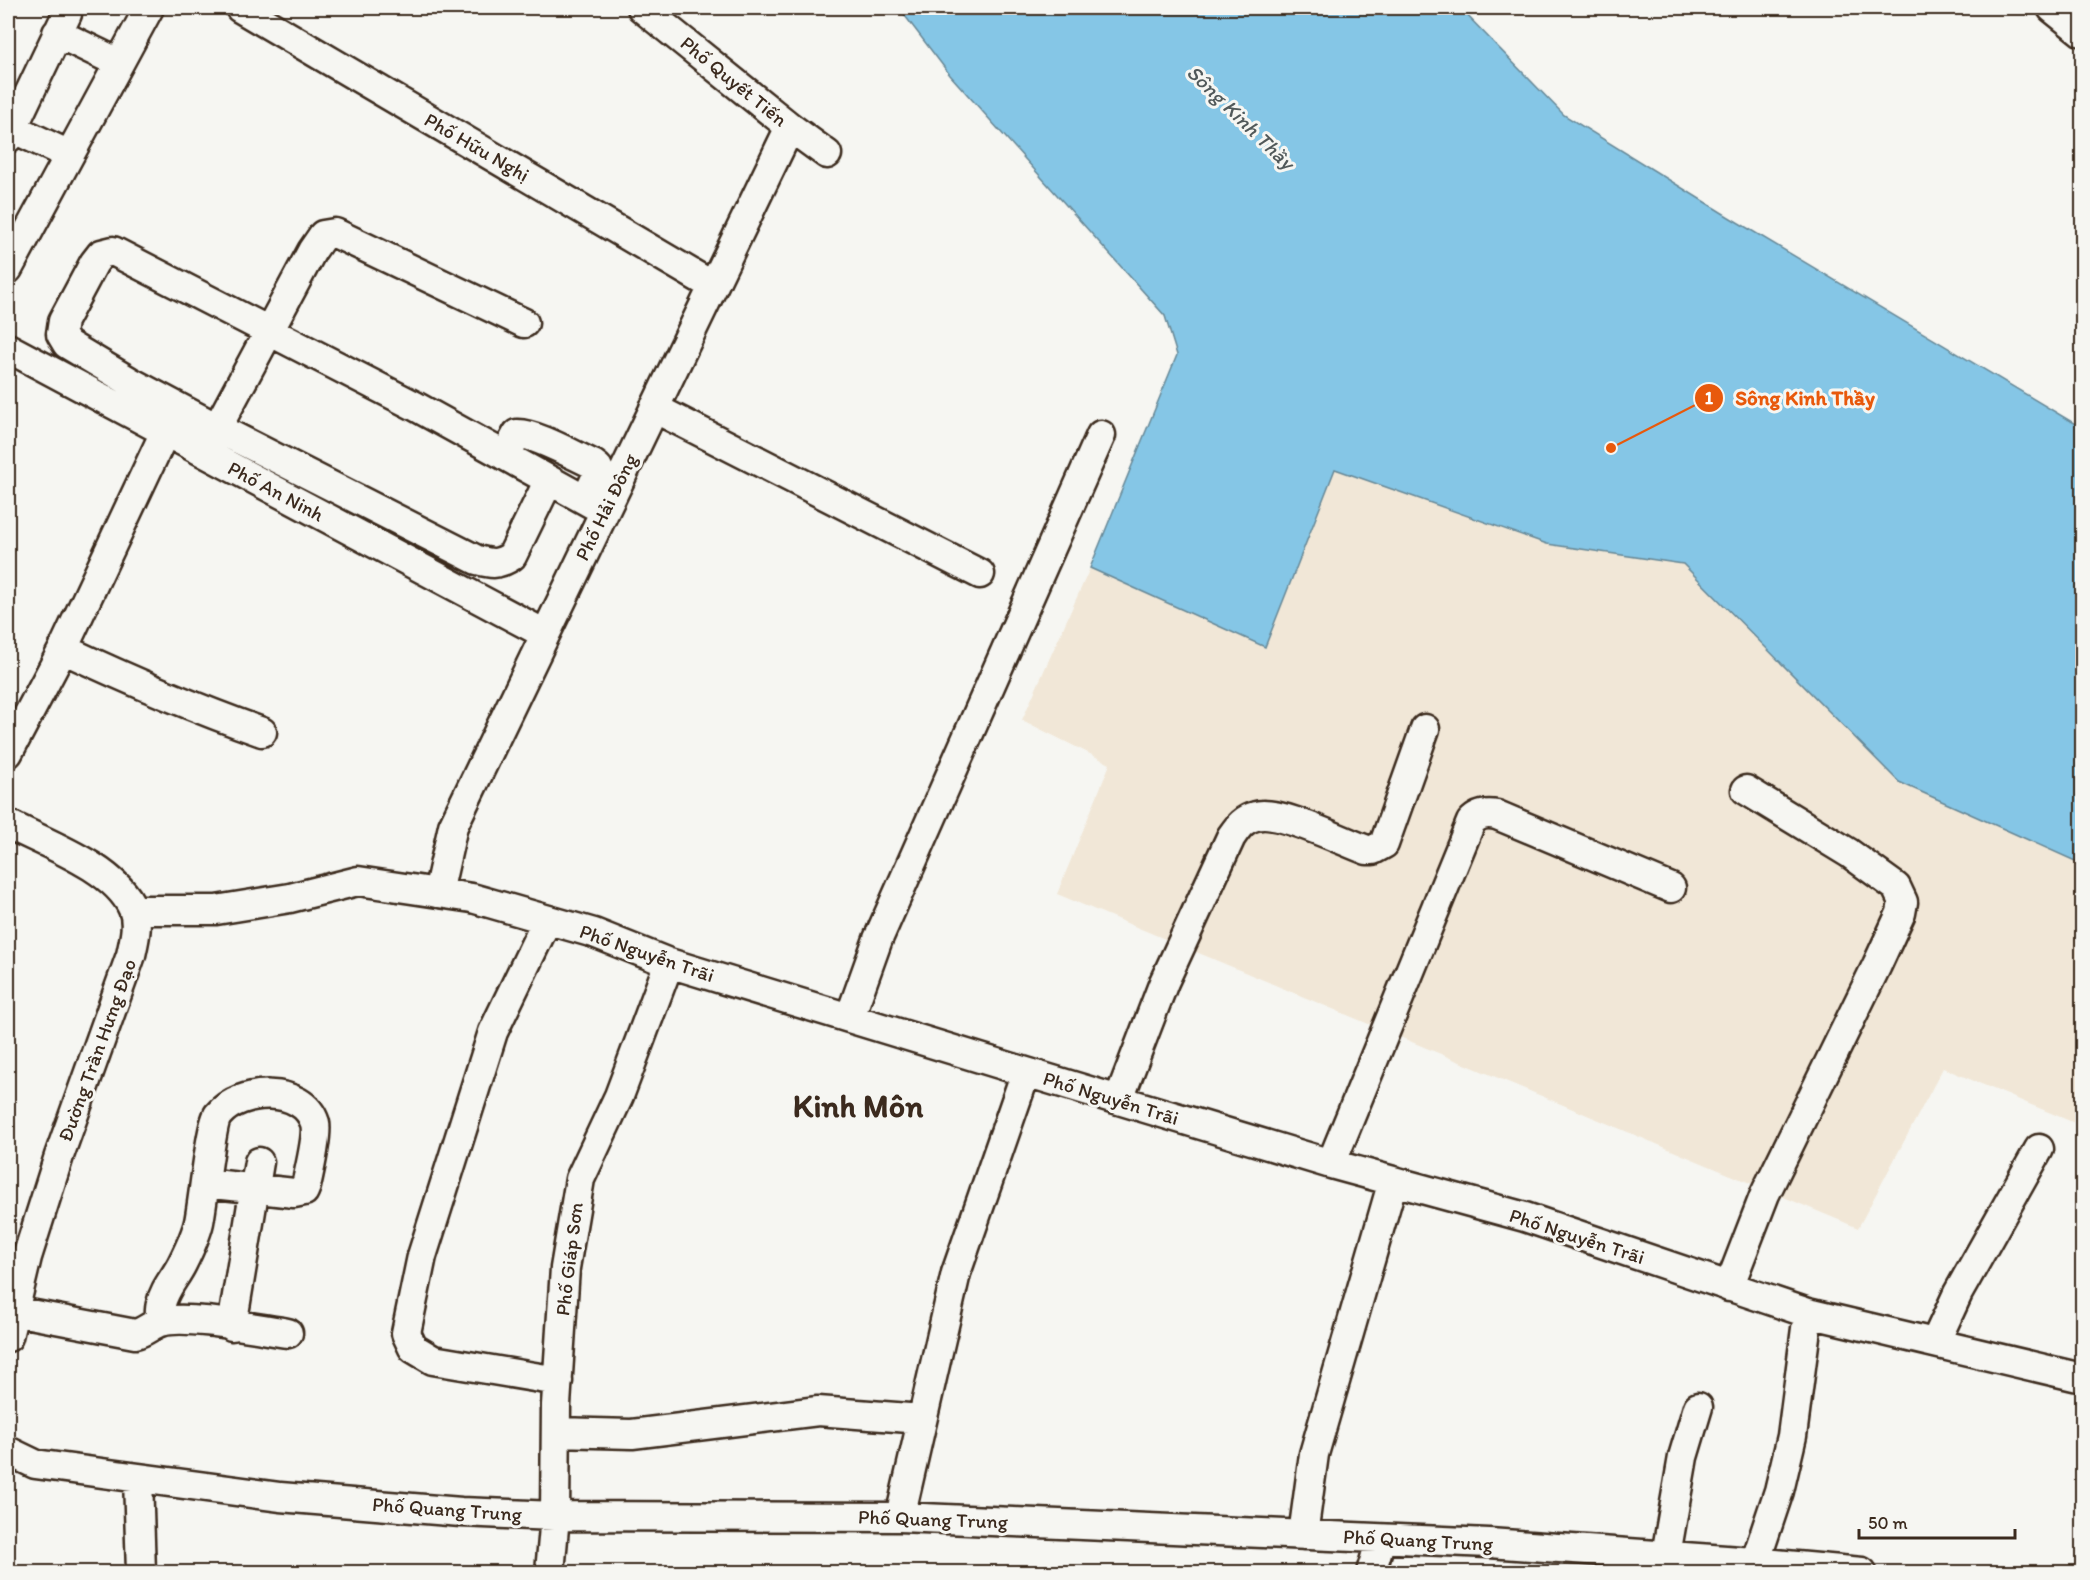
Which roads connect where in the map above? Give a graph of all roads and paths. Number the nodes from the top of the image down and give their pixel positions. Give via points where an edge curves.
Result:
1 (149, 8) edge
2 (240, 8) edge
3 (642, 8) edge
4 (2052, 8) edge
5 (62, 20) edge
6 (2082, 32) edge
7 (119, 63) junction
8 (790, 127) junction
9 (9, 131) edge
10 (827, 154) dead end
11 (69, 155) junction
12 (8, 269) edge
13 (713, 286) junction
14 (524, 323) dead end
15 (270, 330) junction
16 (8, 348) edge
17 (654, 408) junction
18 (165, 432) junction
19 (1101, 435) dead end
20 (211, 440) junction
21 (505, 456) junction
22 (549, 480) junction
23 (595, 505) junction
24 (980, 574) dead end
25 (545, 634) junction
26 (63, 649) junction
27 (1425, 729) dead end
28 (262, 732) dead end
29 (8, 753) edge
30 (1746, 790) dead end
31 (8, 824) edge
32 (1671, 888) dead end
33 (438, 893) junction
34 (134, 910) junction
35 (547, 920) junction
36 (669, 963) junction
37 (850, 1017) junction
38 (1026, 1072) junction
39 (1119, 1099) junction
40 (2039, 1149) dead end
41 (1331, 1164) junction
42 (257, 1176) junction
43 (1394, 1181) junction
44 (205, 1183) junction
45 (1729, 1287) junction
46 (1808, 1313) junction
47 (160, 1322) junction
48 (11, 1324) edge
49 (232, 1326) junction
50 (288, 1333) dead end
51 (1935, 1343) junction
52 (2082, 1378) edge
53 (558, 1381) junction
54 (1698, 1407) dead end
55 (922, 1419) junction
56 (556, 1432) junction
57 (8, 1451) edge
58 (138, 1478) junction
59 (555, 1515) junction
60 (900, 1517) junction
61 (1303, 1535) junction
62 (1381, 1539) junction
63 (1666, 1555) junction
64 (1753, 1567) edge
65 (141, 1572) edge
66 (550, 1572) edge
67 (1371, 1572) edge
68 (1862, 1572) edge

1 - 7 street
2 - 13 street, Phố Hữu Nghị
3 - 8 street, Phố Quyết Tiến
4 - 6 street
5 - 7 street
5 - 9 street
7 - 11 street
8 - 10 street, Phố Quyết Tiến
8 - 13 street, Phố Hải Đông
9 - 11 street
11 - 12 street
13 - 17 street, Phố Hải Đông
14 - 15 street via 335,233 323,235 312,251
15 - 20 street
15 - 20 street via 112,252 101,254 94,263 63,321 61,334 67,344 129,381
15 - 21 street
16 - 18 street, Phố An Ninh
17 - 23 street, Phố Hải Đông
17 - 24 street
18 - 20 street, Phố An Ninh
18 - 26 street
19 - 37 street via 878,939
20 - 22 street via 493,565 512,556
20 - 25 street, Phố An Ninh
21 - 22 street
21 - 23 street via 520,433 593,464 599,471
22 - 23 street
23 - 25 street, Phố Hải Đông
25 - 33 street, Phố Hải Đông via 453,826
26 - 28 street via 197,709
26 - 29 street
27 - 39 street via 1384,844 1373,850 1276,815 1257,815 1243,821 1231,837 1164,982
30 - 45 street via 1849,853 1896,887 1903,902 1877,965 1766,1194
31 - 34 street via 112,881
32 - 41 street via 1497,815 1476,816
33 - 34 street, Phố Nguyễn Trãi via 358,881 290,898 216,910
33 - 35 street, Phố Nguyễn Trãi via 472,898
34 - 48 street, Đường Trần Hưng Đạo via 132,955 59,1156 27,1257
35 - 36 street, Phố Nguyễn Trãi via 594,933
35 - 53 street via 493,1032 422,1256 406,1333 413,1348 433,1360
36 - 37 street, Phố Nguyễn Trãi
36 - 53 street, Phố Giáp Sơn via 619,1096 580,1179 565,1268
37 - 38 street, Phố Nguyễn Trãi
38 - 39 street, Phố Nguyễn Trãi
38 - 55 street via 956,1273
39 - 41 street, Phố Nguyễn Trãi
40 - 51 street via 1958,1293
41 - 43 street, Phố Nguyễn Trãi
42 - 44 street
42 - 44 street via 294,1193 304,1191 306,1186 316,1125 298,1103 282,1095 245,1097 216,1117
42 - 49 street
43 - 45 street, Phố Nguyễn Trãi via 1524,1217
43 - 61 street via 1314,1454
44 - 47 street via 198,1224 182,1264 166,1289 160,1305
45 - 46 street, Phố Nguyễn Trãi
46 - 51 street, Phố Nguyễn Trãi
46 - 64 street via 1792,1436 1779,1491
47 - 48 street via 135,1334
47 - 49 street via 197,1321
49 - 50 street
51 - 52 street, Phố Nguyễn Trãi
53 - 56 street, Phố Giáp Sơn
54 - 63 street via 1683,1457
55 - 56 street via 818,1411 632,1434
55 - 60 street
56 - 59 street, Phố Giáp Sơn
57 - 58 street, Phố Quang Trung via 35,1464
58 - 59 street, Phố Quang Trung via 280,1497 461,1512
58 - 65 street
59 - 60 street, Phố Quang Trung
59 - 66 street, Phố Giáp Sơn
60 - 61 street, Phố Quang Trung
61 - 62 street, Phố Quang Trung
62 - 63 street, Phố Quang Trung
62 - 67 street
63 - 64 street, Phố Quang Trung
64 - 68 street, Phố Quang Trung

